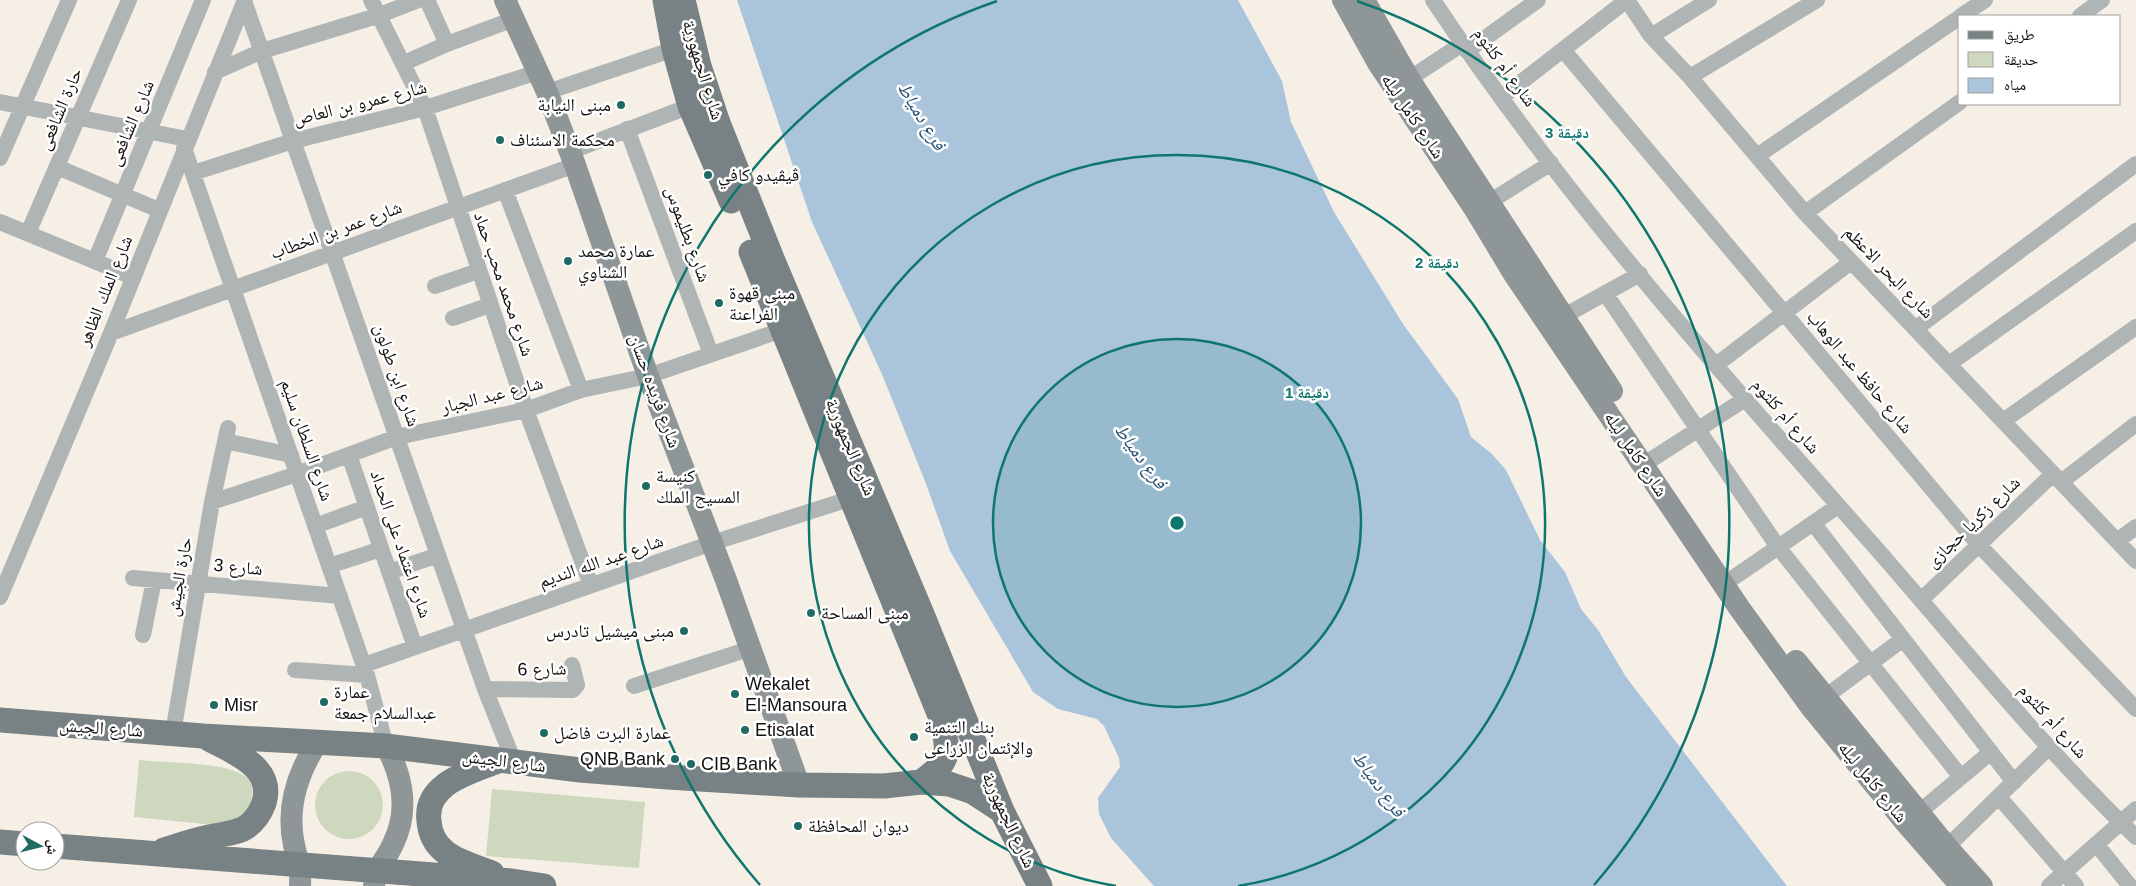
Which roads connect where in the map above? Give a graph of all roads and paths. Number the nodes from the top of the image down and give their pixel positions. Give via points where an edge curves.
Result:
1 (69, 0) edge
2 (129, 0) edge
3 (204, 0) edge
4 (371, 0) edge
5 (418, 0) edge
6 (427, 0) edge
7 (665, 0) edge
8 (683, 0) edge
9 (1342, 0) edge
10 (1364, 0) edge
11 (1433, 0) edge
12 (1538, 0) edge
13 (1627, 0) edge
14 (1709, 0) edge
15 (1817, 0) edge
16 (1985, 0) edge
17 (2102, 0) edge
18 (245, 1) edge
19 (510, 9) edge
20 (380, 15) junction
21 (1963, 15) edge
22 (2081, 15) edge
23 (1958, 18) edge
24 (1651, 36) junction
25 (447, 44) junction
26 (1465, 47) junction
27 (674, 49) junction
28 (1564, 50) junction
29 (262, 51) junction
30 (404, 63) junction
31 (215, 72) junction
32 (1690, 77) junction
33 (1409, 79) junction
34 (542, 82) junction
35 (1502, 98) junction
36 (0, 102) edge
37 (1958, 103) edge
38 (23, 106) junction
39 (690, 106) junction
40 (425, 108) junction
41 (78, 117) junction
42 (627, 128) junction
43 (149, 131) junction
44 (293, 141) junction
45 (186, 143) junction
46 (1757, 156) junction
47 (0, 158) edge
48 (572, 159) junction
49 (1551, 162) junction
50 (2136, 164) edge
51 (57, 167) junction
52 (193, 173) junction
53 (505, 190) junction
54 (122, 195) junction
55 (1482, 207) junction
56 (458, 208) junction
57 (159, 210) junction
58 (1805, 213) junction
59 (0, 222) edge
60 (2136, 232) edge
61 (28, 233) junction
62 (332, 252) junction
63 (95, 261) junction
64 (1851, 262) junction
65 (478, 271) junction
66 (1640, 274) junction
67 (132, 277) junction
68 (435, 286) dead end
69 (232, 288) junction
70 (1605, 293) junction
71 (490, 305) junction
72 (1784, 313) junction
73 (1564, 316) junction
74 (453, 318) dead end
75 (2136, 327) edge
76 (1915, 328) junction
77 (782, 330) junction
78 (110, 333) junction
79 (711, 354) junction
80 (1949, 364) junction
81 (1716, 365) junction
82 (648, 376) junction
83 (581, 390) junction
84 (1745, 400) junction
85 (526, 410) junction
86 (2003, 421) junction
87 (2136, 424) edge
88 (1698, 429) junction
89 (397, 437) junction
90 (291, 455) junction
91 (349, 455) junction
92 (1649, 461) junction
93 (297, 474) junction
94 (2057, 478) junction
95 (852, 498) junction
96 (212, 502) junction
97 (1838, 506) junction
98 (367, 507) junction
99 (1813, 523) junction
100 (315, 526) junction
101 (2136, 528) edge
102 (2117, 541) junction
103 (712, 543) junction
104 (1979, 545) junction
105 (1778, 547) junction
106 (381, 548) junction
107 (438, 555) junction
108 (2136, 561) edge
109 (329, 566) junction
110 (389, 572) junction
111 (133, 578) dead end
112 (1733, 578) junction
113 (154, 580) junction
114 (198, 584) junction
115 (591, 585) junction
116 (340, 596) junction
117 (0, 597) edge
118 (1921, 600) junction
119 (464, 630) junction
120 (142, 635) dead end
121 (1903, 639) junction
122 (415, 647) junction
123 (749, 649) junction
124 (1870, 663) junction
125 (572, 665) dead end
126 (295, 670) dead end
127 (365, 670) junction
128 (634, 686) dead end
129 (485, 689) junction
130 (1817, 702) junction
131 (2136, 709) edge
132 (0, 720) edge
133 (173, 733) junction
134 (203, 736) junction
135 (317, 743) junction
136 (386, 746) junction
137 (2048, 748) junction
138 (1991, 752) junction
139 (507, 761) junction
140 (1961, 777) junction
141 (920, 782) junction
142 (2014, 782) junction
143 (799, 785) junction
144 (1998, 797) junction
145 (2136, 809) edge
146 (1002, 811) junction
147 (1912, 818) junction
148 (2121, 823) junction
149 (2136, 837) edge
150 (2097, 845) junction
151 (65, 847) edge
152 (1947, 847) junction
153 (149, 854) junction
154 (2065, 872) junction
155 (300, 876) edge
156 (375, 879) edge
157 (512, 884) edge
158 (544, 886) edge
159 (1040, 886) edge
160 (1961, 886) edge
161 (1982, 886) edge
162 (2049, 886) edge
163 (2076, 886) edge
164 (2130, 886) edge

1 - 38 street
2 - 41 street, حارة الشافعى
3 - 43 street, شارع الشافعى
4 - 20 street, شارع محمد محب حماد
5 - 20 street
6 - 25 street
7 - 27 main road, شارع الجمهورية
8 - 146 main road, شارع الجمهورية via 699,66 718,123
9 - 55 street, شارع كامل ليله via 1378,63
10 - 33 street, شارع كامل ليله
11 - 26 street, شارع أم كلثوم
12 - 26 street
13 - 24 street, شارع البحر الاعظم
13 - 28 street
14 - 24 street
15 - 32 street
16 - 21 street
17 - 22 street
18 - 29 street, شارع ابن طولون
18 - 31 street, شارع الملك الظاهر
19 - 25 street
19 - 34 street, شارع فريده حسان
20 - 29 street
20 - 30 street, شارع محمد محب حماد
23 - 46 street
24 - 32 street, شارع البحر الاعظم
25 - 30 street
26 - 33 street
26 - 35 street, شارع أم كلثوم
27 - 34 street, شارع عمرو بن العاص
27 - 39 main road, شارع الجمهورية
28 - 35 street
28 - 72 street, شارع حافظ عبد الوهاب
29 - 31 street
29 - 44 street, شارع ابن طولون
30 - 40 street, شارع محمد محب حماد
31 - 45 street, شارع الملك الظاهر
32 - 46 street, شارع البحر الاعظم
33 - 55 street, شارع كامل ليله
34 - 40 street, شارع عمرو بن العاص
34 - 48 street, شارع فريده حسان
35 - 49 street, شارع أم كلثوم
36 - 38 street
37 - 58 street
38 - 41 street
38 - 47 street
39 - 42 street, شارع عمر بن الخطاب
39 - 77 main road, شارع الجمهورية
40 - 44 street, شارع عمرو بن العاص
40 - 56 street, شارع محمد محب حماد
41 - 43 street
41 - 51 street, حارة الشافعى
42 - 48 street, شارع عمر بن الخطاب
42 - 79 street, شارع بطليموس
43 - 45 street
43 - 54 street, شارع الشافعى
44 - 52 street, شارع عمرو بن العاص
44 - 62 street, شارع ابن طولون
45 - 52 street, شارع السلطان سليم
45 - 57 street, شارع الملك الظاهر
46 - 58 street, شارع البحر الاعظم
48 - 53 street, شارع عمر بن الخطاب
48 - 82 street, شارع فريده حسان
49 - 55 street
49 - 66 street, شارع أم كلثوم
50 - 76 street
51 - 54 street
51 - 61 street, حارة الشافعى
52 - 69 street, شارع السلطان سليم
53 - 56 street, شارع عمر بن الخطاب
53 - 83 street
54 - 57 street
54 - 63 street, شارع الشافعى
55 - 73 street, شارع كامل ليله
55 - 92 street, شارع كامل ليله via 1514,274
56 - 62 street, شارع عمر بن الخطاب
56 - 65 street, شارع محمد محب حماد
57 - 67 street, شارع الملك الظاهر
58 - 64 street, شارع البحر الاعظم
59 - 61 street
60 - 80 street
61 - 63 street
62 - 69 street, شارع عمر بن الخطاب
62 - 89 street, شارع ابن طولون
63 - 67 street
64 - 72 street
64 - 76 street, شارع البحر الاعظم
65 - 68 street
65 - 71 street, شارع محمد محب حماد
66 - 70 street
66 - 81 street, شارع أم كلثوم
67 - 78 street, شارع الملك الظاهر
69 - 78 street, شارع عمر بن الخطاب
69 - 90 street, شارع السلطان سليم
70 - 73 street
70 - 88 street
71 - 74 street
71 - 85 street, شارع محمد محب حماد
72 - 81 street
72 - 104 street, شارع حافظ عبد الوهاب
73 - 92 street, شارع كامل ليله
75 - 86 street
76 - 80 street, شارع البحر الاعظم
77 - 79 street, شارع عبد الجبار
77 - 95 main road, شارع الجمهورية
78 - 117 street, شارع الملك الظاهر
79 - 82 street, شارع عبد الجبار
80 - 86 street, شارع البحر الاعظم
81 - 84 street, شارع أم كلثوم
82 - 83 street, شارع عبد الجبار
82 - 103 street, شارع فريده حسان
83 - 85 street, شارع عبد الجبار
84 - 88 street
84 - 97 street, شارع أم كلثوم
85 - 89 street, شارع عبد الجبار
85 - 115 street, شارع محمد محب حماد
86 - 94 street, شارع البحر الاعظم
87 - 94 street, شارع زكريا حجازى
88 - 92 street
88 - 105 street
89 - 91 street, شارع عبد الجبار
89 - 107 street, شارع ابن طولون
90 - 93 street, شارع السلطان سليم
90 - 96 street, حارة الجيش via 227,434
91 - 93 street, شارع عبد الجبار
91 - 98 street, شارع اعتماد على الحداد
92 - 112 street, شارع كامل ليله
92 - 130 street, شارع كامل ليله via 1740,609
93 - 96 street, شارع عبد الجبار
93 - 100 street, شارع السلطان سليم
94 - 102 street, شارع البحر الاعظم
94 - 104 street, شارع زكريا حجازى
95 - 103 street, شارع عبد الله النديم
95 - 141 main road, شارع الجمهورية via 941,718 947,744 945,760
96 - 114 street, حارة الجيش
97 - 99 street
97 - 118 street, شارع أم كلثوم
98 - 100 street
98 - 106 street, شارع اعتماد على الحداد
99 - 105 street
99 - 121 street
100 - 109 street, شارع السلطان سليم
101 - 102 street
102 - 108 street, شارع البحر الاعظم
103 - 115 street, شارع عبد الله النديم
103 - 123 street, شارع فريده حسان
104 - 118 street, شارع زكريا حجازى
104 - 131 street, شارع حافظ عبد الوهاب
105 - 112 street
105 - 124 street
106 - 109 street
106 - 110 street, شارع اعتماد على الحداد
107 - 110 street
107 - 119 street, شارع ابن طولون
109 - 116 street, شارع السلطان سليم
110 - 122 street, شارع اعتماد على الحداد
111 - 113 street, شارع 3
112 - 130 street, شارع كامل ليله
113 - 114 street, شارع 3
113 - 120 street
114 - 116 street, شارع 3
114 - 133 street, حارة الجيش
115 - 119 street, شارع عبد الله النديم
116 - 127 street, شارع السلطان سليم
118 - 137 street, شارع أم كلثوم
119 - 122 street, شارع عبد الله النديم
119 - 129 street, شارع ابن طولون
121 - 124 street
121 - 138 street
122 - 127 street, شارع عبد الله النديم
123 - 128 street
123 - 143 street, شارع فريده حسان
124 - 130 street
124 - 140 street
125 - 129 street, شارع 6 via 577,685 573,690
126 - 127 street
127 - 136 street, شارع السلطان سليم
129 - 139 street, شارع ابن طولون
130 - 147 street, شارع كامل ليله
132 - 133 main road, شارع الجيش
133 - 134 main road, شارع الجيش
134 - 135 main road, شارع الجيش
134 - 153 main road via 250,761 260,772 265,784 261,811 241,830
135 - 136 main road, شارع الجيش
135 - 155 street via 305,761 292,802 291,824
136 - 139 main road, شارع الجيش
136 - 156 street via 400,777 402,811 394,843
137 - 142 street
137 - 148 street, شارع أم كلثوم
138 - 140 street
138 - 142 street
139 - 143 main road, شارع الجيش via 580,770
139 - 157 main road via 446,783 434,798 428,817 430,830 444,852
140 - 147 street
141 - 143 main road, شارع الجيش via 884,786
141 - 146 main road, شارع الجيش via 948,784 973,792
142 - 144 street
144 - 152 street
144 - 154 street
145 - 148 street
146 - 159 main road, شارع الجمهورية
147 - 152 street, شارع كامل ليله
147 - 160 street, شارع كامل ليله
148 - 149 street, شارع أم كلثوم
148 - 150 street
150 - 154 street
150 - 164 street
151 - 153 main road
152 - 161 street, شارع كامل ليله
153 - 155 main road
154 - 162 street
154 - 163 street
155 - 156 main road
156 - 157 main road
157 - 158 main road

